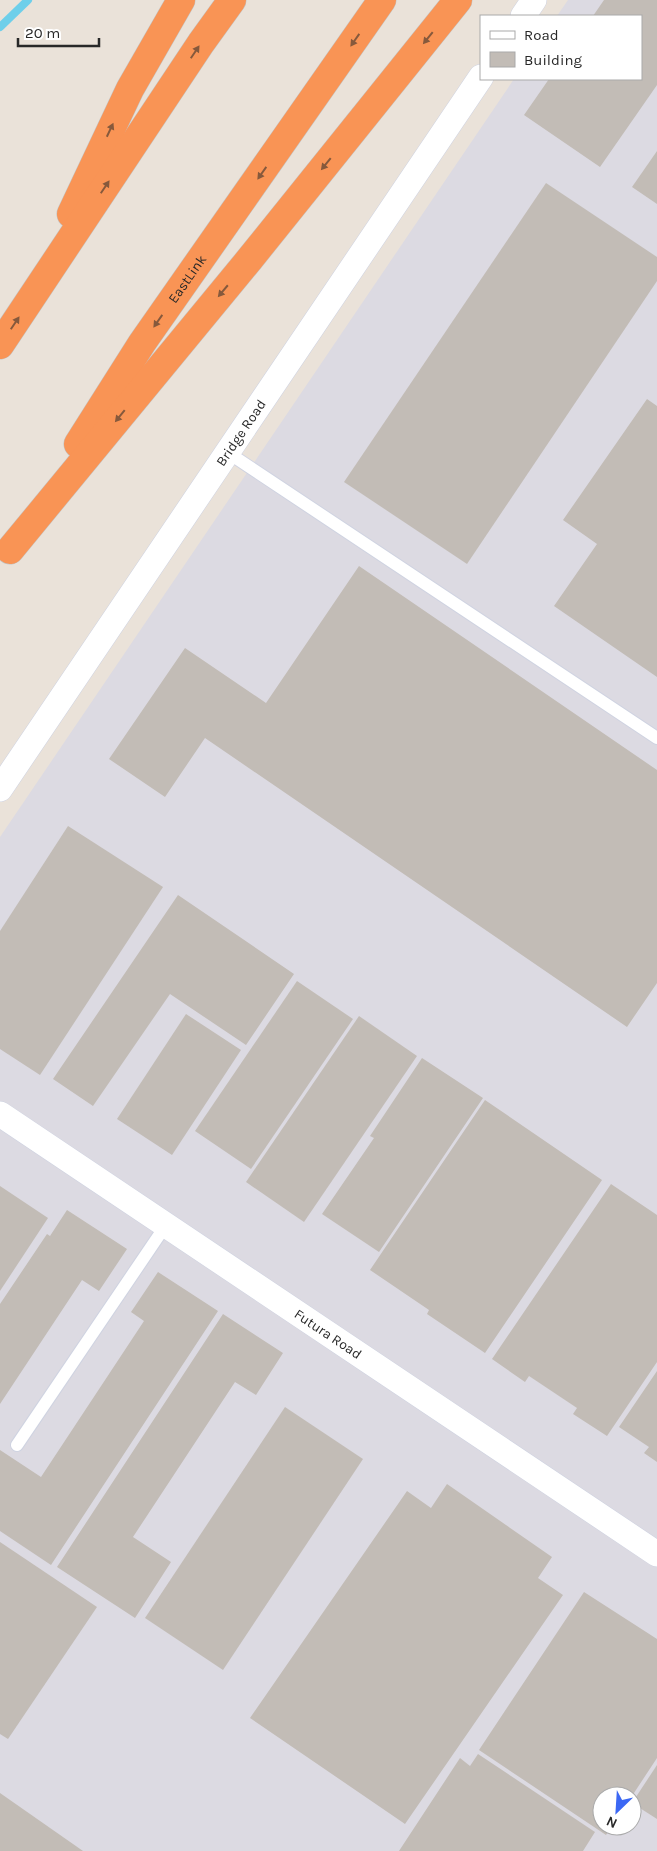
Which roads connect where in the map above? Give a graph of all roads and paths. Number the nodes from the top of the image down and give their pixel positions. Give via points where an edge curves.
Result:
1 (181, 0) edge
2 (232, 0) edge
3 (382, 0) edge
4 (458, 0) edge
5 (534, 0) edge
6 (524, 15) edge
7 (480, 78) edge
8 (29, 301) junction
9 (0, 345) edge
10 (228, 452) junction
11 (5, 558) edge
12 (657, 738) edge
13 (0, 789) edge
14 (0, 1114) edge
15 (166, 1225) junction
16 (17, 1445) dead end
17 (657, 1554) edge

8 -> 1 highway via 130,89
8 -> 2 highway
3 -> 11 highway, EastLink via 142,343
4 -> 11 highway
5 - 6 street
7 - 10 street, Bridge Road
9 -> 8 highway
10 - 12 lane
10 - 13 street, Bridge Road
14 - 15 street, Futura Road
15 - 16 lane
15 - 17 street, Futura Road

